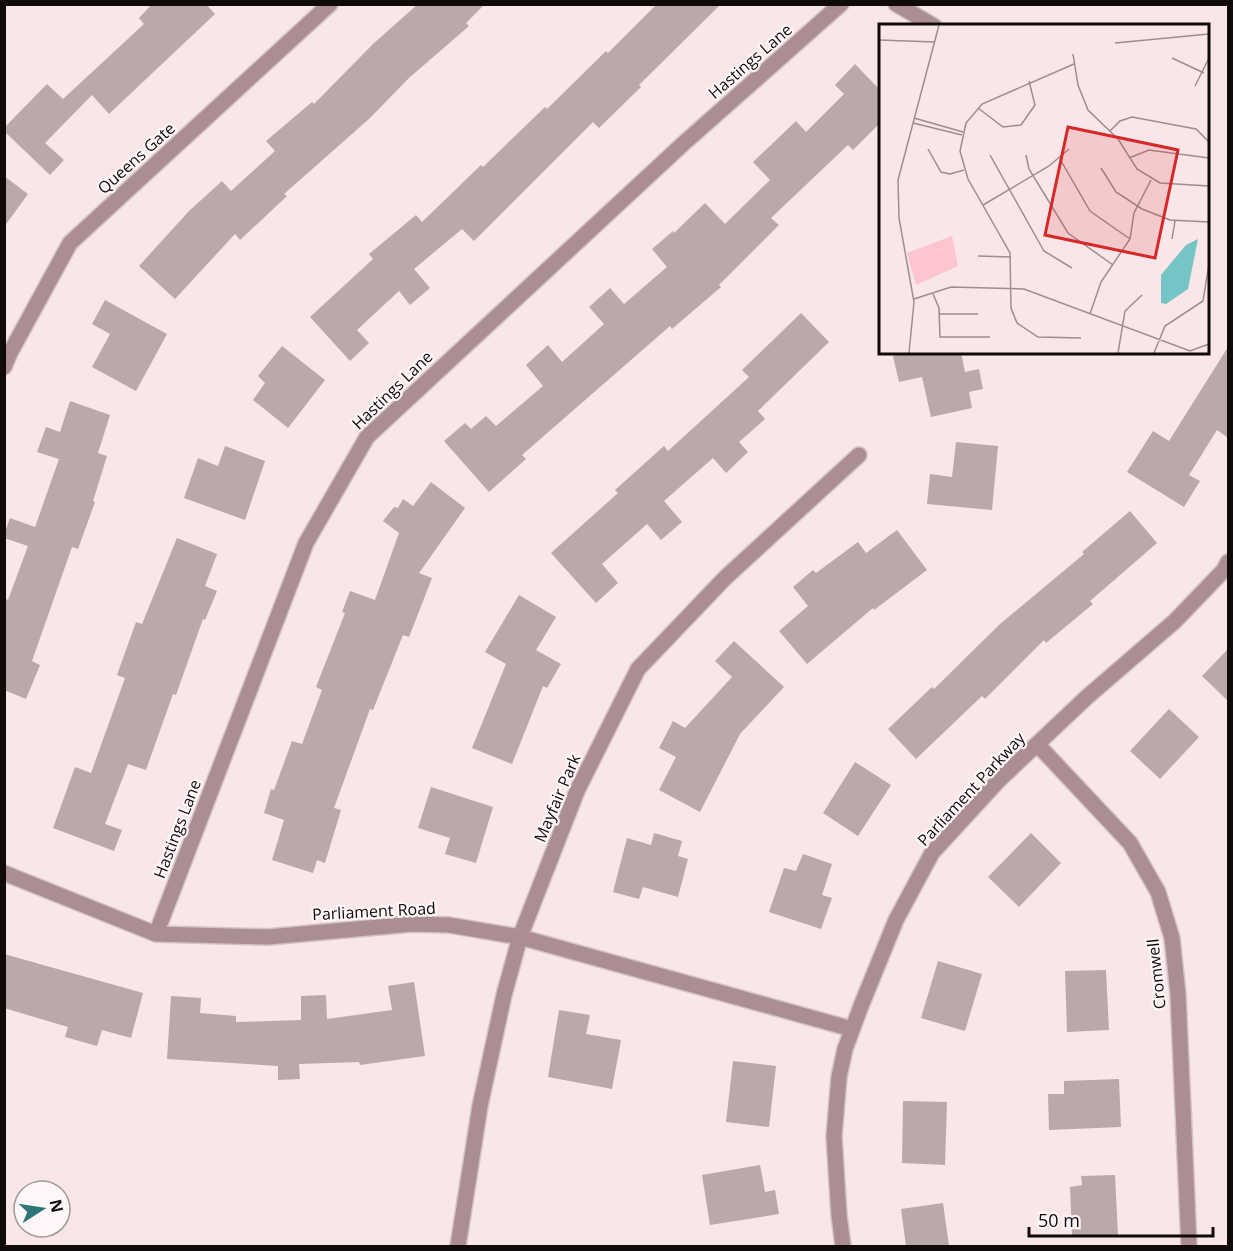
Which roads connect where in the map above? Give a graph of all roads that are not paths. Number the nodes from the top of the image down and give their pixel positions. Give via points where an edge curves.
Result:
1 (330, 4) edge
2 (842, 4) edge
3 (896, 4) edge
4 (931, 24) edge
5 (4, 367) edge
6 (859, 455) dead end
7 (1228, 562) edge
8 (1037, 744) junction
9 (4, 873) edge
10 (156, 934) junction
11 (520, 937) junction
12 (852, 1029) junction
13 (458, 1246) edge
14 (843, 1246) edge
15 (1189, 1246) edge

1 - 5 street, Queens Gate via 70,243
2 - 10 street, Hastings Lane via 684,142 367,437 306,543
3 - 4 street
6 - 11 street, Mayfair Park via 725,578 638,669 576,791
7 - 8 street, Parliament Parkway via 1175,621
8 - 12 street, Parliament Parkway via 932,853 896,921
8 - 15 street, Cromwell via 1130,843 1158,892 1172,938
9 - 10 street, Parliament Road
10 - 11 street, Parliament Road via 267,937 412,924 449,925
11 - 12 street, Parliament Road
11 - 13 street, Mayfair Park via 480,1106
12 - 14 street, Parliament Parkway via 838,1077 834,1136

